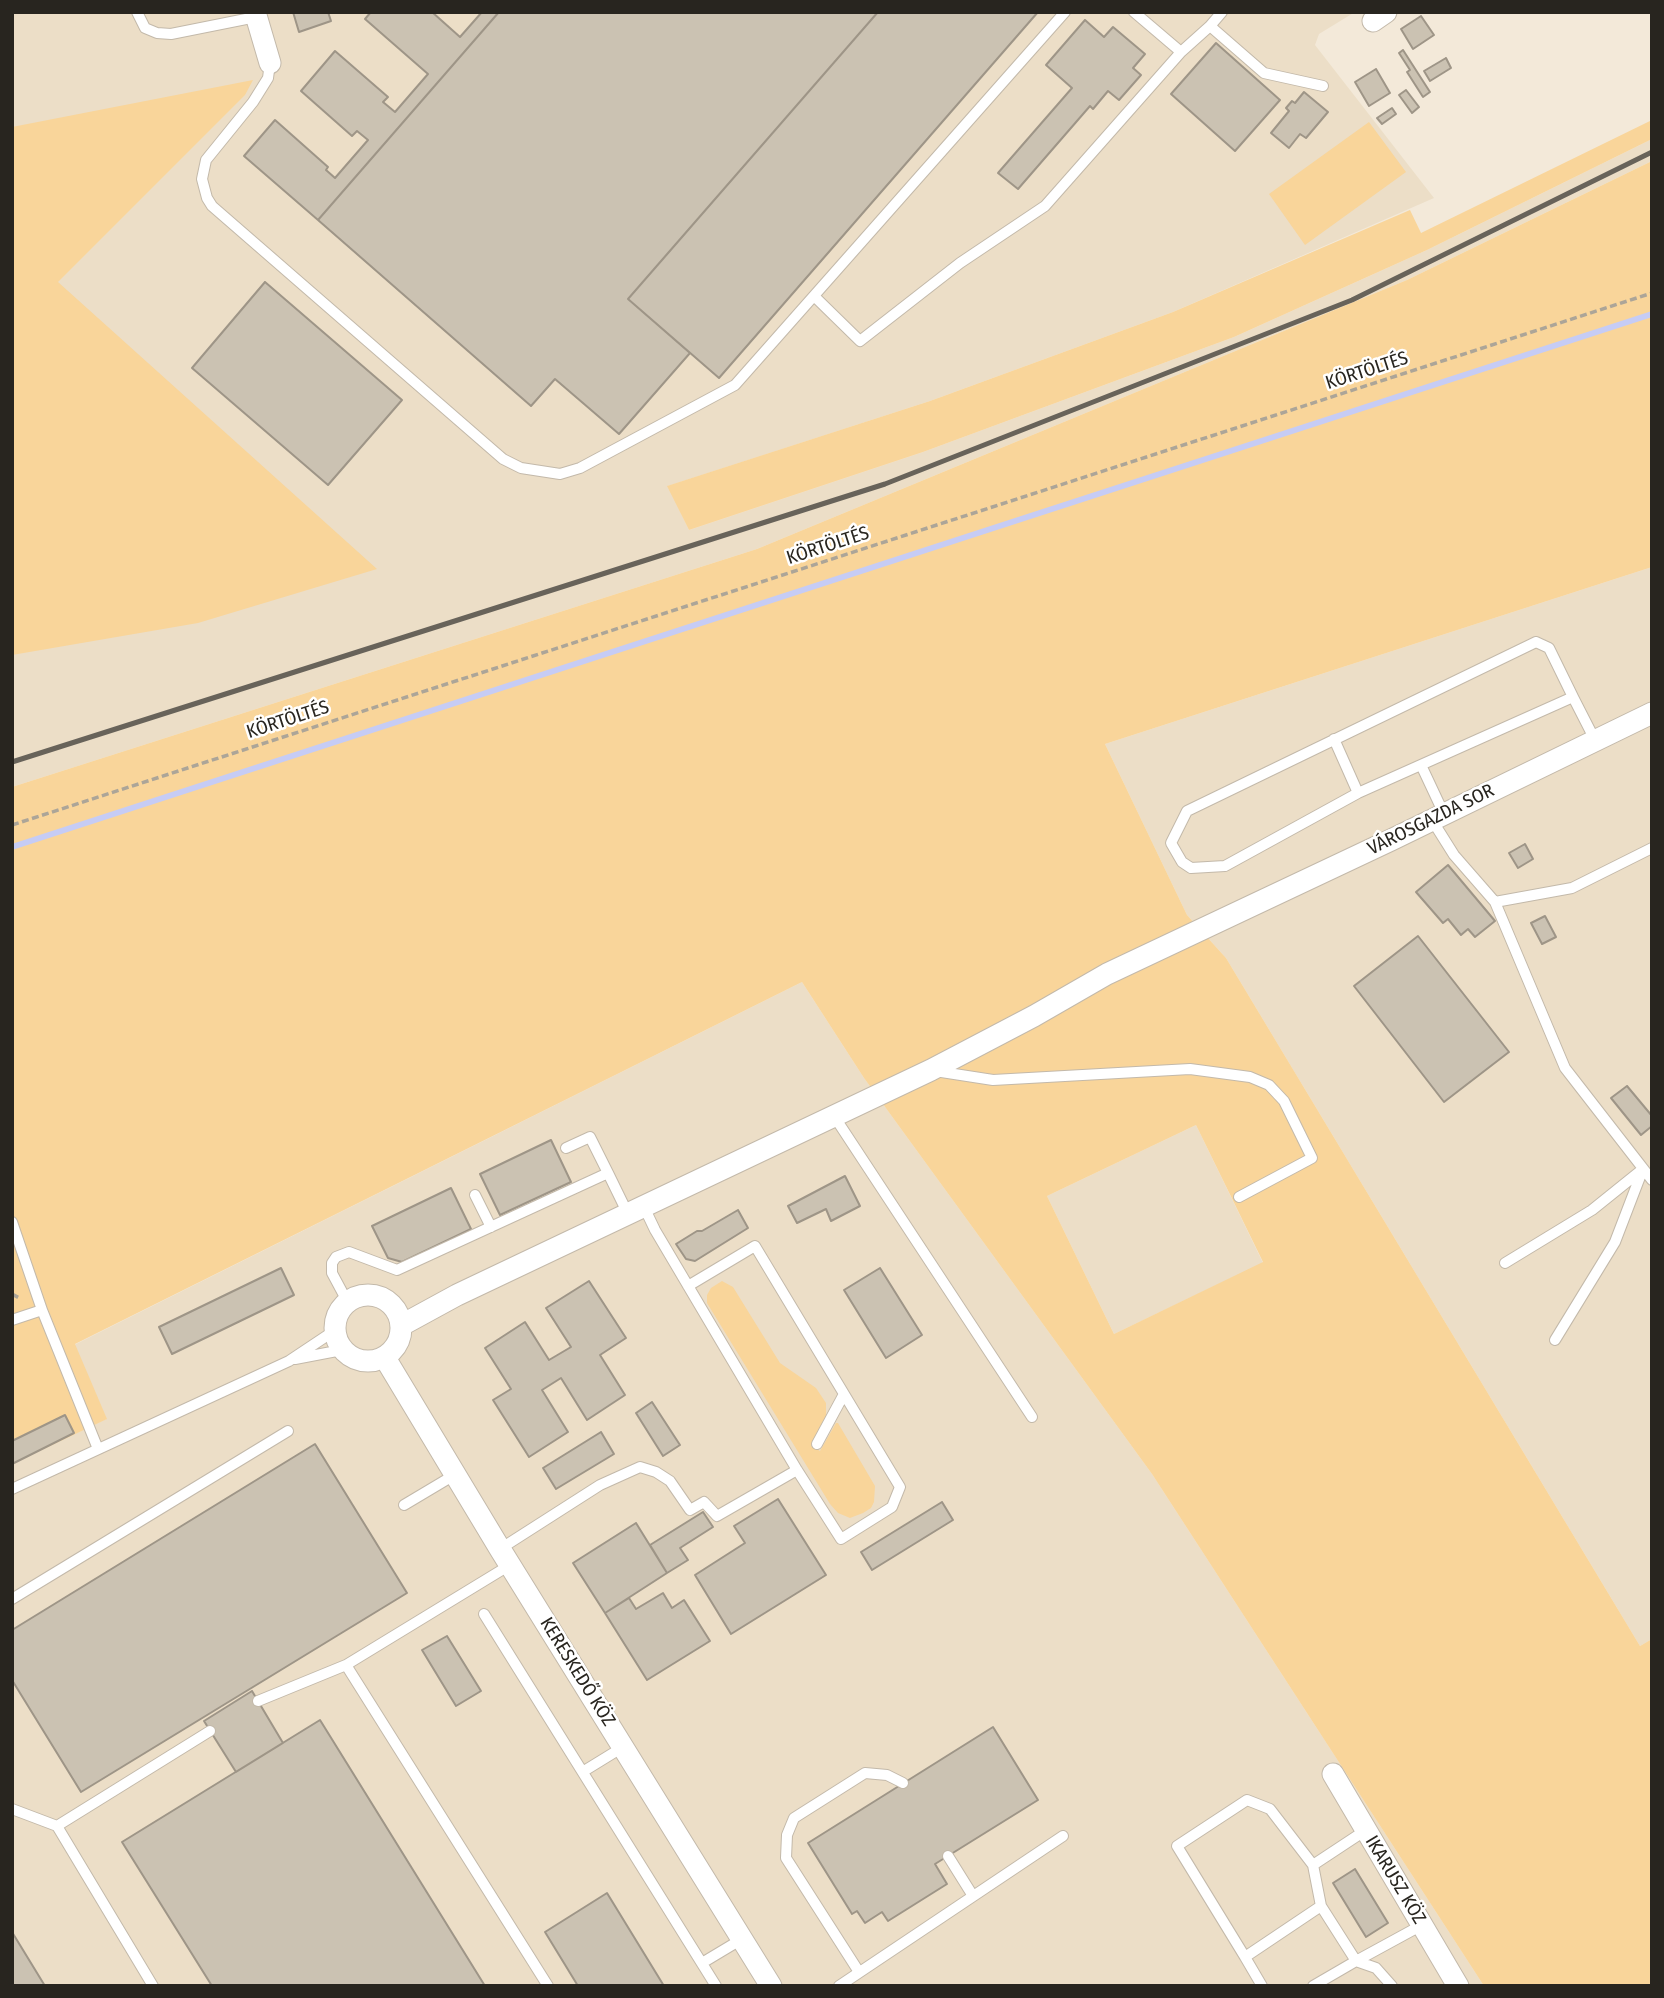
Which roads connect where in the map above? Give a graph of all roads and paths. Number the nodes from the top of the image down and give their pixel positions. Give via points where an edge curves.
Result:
1 (137, 12) edge
2 (1065, 12) edge
3 (1134, 12) edge
4 (1222, 12) edge
5 (256, 15) edge
6 (1210, 26) junction
7 (1181, 52) junction
8 (270, 63) joint
9 (1323, 86) dead end
10 (1652, 293) edge
11 (814, 296) junction
12 (1573, 697) junction
13 (1652, 713) edge
14 (1334, 740) junction
15 (1595, 740) junction
16 (1421, 765) junction
17 (1358, 793) junction
18 (1438, 817) junction
19 (12, 825) edge
20 (1652, 848) edge
21 (1495, 902) junction
22 (931, 1070) junction
23 (834, 1116) junction
24 (566, 1148) dead end
25 (1643, 1169) junction
26 (608, 1173) junction
27 (1652, 1181) edge
28 (475, 1195) dead end
29 (1239, 1197) dead end
30 (636, 1210) junction
31 (12, 1222) edge
32 (491, 1227) junction
33 (1506, 1263) dead end
34 (688, 1286) junction
35 (348, 1301) junction
36 (42, 1310) junction
37 (398, 1316) junction
38 (12, 1320) edge
39 (338, 1340) junction
40 (1555, 1340) dead end
41 (385, 1357) junction
42 (289, 1361) junction
43 (844, 1394) junction
44 (1032, 1417) dead end
45 (288, 1432) dead end
46 (817, 1444) dead end
47 (98, 1449) junction
48 (797, 1470) junction
49 (456, 1474) junction
50 (12, 1489) edge
51 (404, 1505) dead end
52 (505, 1557) junction
53 (12, 1599) edge
54 (484, 1614) dead end
55 (346, 1665) junction
56 (258, 1701) dead end
57 (210, 1731) dead end
58 (623, 1748) junction
59 (584, 1771) junction
60 (1333, 1774) dead end
61 (903, 1783) dead end
62 (12, 1809) edge
63 (57, 1826) junction
64 (1366, 1830) junction
65 (1063, 1836) dead end
66 (948, 1856) dead end
67 (1313, 1865) junction
68 (973, 1896) junction
69 (1321, 1906) junction
70 (1422, 1925) junction
71 (742, 1939) junction
72 (1245, 1957) junction
73 (1356, 1961) junction
74 (702, 1963) junction
75 (859, 1972) junction
76 (153, 1986) edge
77 (548, 1986) edge
78 (716, 1986) edge
79 (771, 1986) edge
80 (839, 1986) edge
81 (1262, 1986) edge
82 (1313, 1986) edge
83 (1392, 1986) edge
84 (1458, 1986) edge

1 - 5 lane via 145,27 171,34
2 - 11 lane
3 - 7 lane
4 - 6 lane
5 - 8 street
6 - 7 lane
6 - 9 lane via 1264,73
7 - 11 lane via 1045,206 960,263 860,341
8 - 11 lane via 268,78 253,102 206,159 202,179 207,198 222,217 485,445 521,468 560,474 580,468 735,385
10 - 19 path, KÖRTÖLTÉS
12 - 14 lane via 1549,648 1536,642
12 - 15 lane
12 - 16 lane
13 - 15 street, VÁROSGAZDA SOR
14 - 17 lane
14 - 17 lane via 1187,811 1171,843 1191,868 1225,866
15 - 18 street, VÁROSGAZDA SOR
16 - 17 lane
16 - 18 lane
18 - 21 lane via 1454,855
18 - 22 street, VÁROSGAZDA SOR via 1107,974
20 - 21 lane via 1572,888
21 - 25 lane via 1564,1068
22 - 23 street, VÁROSGAZDA SOR
22 - 29 lane via 993,1080 1190,1069 1250,1077 1269,1085 1284,1101 1312,1158
23 - 30 street, VÁROSGAZDA SOR
23 - 44 lane
24 - 26 lane via 590,1137
25 - 27 lane
25 - 33 lane via 1592,1210
25 - 40 lane via 1615,1242
26 - 30 lane
26 - 32 lane
28 - 32 lane
30 - 34 lane
30 - 37 street, VÁROSGAZDA SOR via 457,1295
31 - 36 lane
32 - 35 lane via 397,1270 349,1252 336,1257 332,1273
34 - 43 lane via 755,1246
34 - 48 lane
35 - 37 street via 372,1294 385,1299
35 - 39 street via 335,1319
36 - 38 lane
36 - 47 lane
37 - 41 street via 401,1338
39 - 41 street via 355,1359 370,1362
39 - 42 lane
39 - 42 lane
41 - 49 street, KERESKEDŐ KÖZ
42 - 47 lane
43 - 46 lane
43 - 48 lane via 900,1487 892,1507 841,1539
45 - 53 lane
47 - 50 lane
48 - 52 lane via 717,1516 704,1502 690,1510 670,1480 640,1467 600,1485
49 - 51 lane
49 - 52 street, KERESKEDŐ KÖZ
52 - 55 lane
52 - 58 street, KERESKEDŐ KÖZ
54 - 59 lane
55 - 56 lane
55 - 77 lane
57 - 63 lane
58 - 59 lane
58 - 71 street, KERESKEDŐ KÖZ
59 - 74 lane
60 - 64 street, IKARUSZ KÖZ
61 - 75 lane via 887,1775 865,1773 794,1818 787,1835 786,1858
62 - 63 lane
63 - 76 lane
64 - 67 lane
64 - 70 street, IKARUSZ KÖZ
65 - 68 lane
66 - 68 lane
67 - 69 lane
67 - 72 lane via 1270,1809 1247,1800 1178,1846
68 - 75 lane
69 - 72 lane
69 - 73 lane
70 - 73 lane
70 - 84 street, IKARUSZ KÖZ
71 - 74 lane
71 - 79 street, KERESKEDŐ KÖZ
72 - 81 lane
73 - 82 lane
73 - 83 lane via 1376,1968
74 - 78 lane
75 - 80 lane

